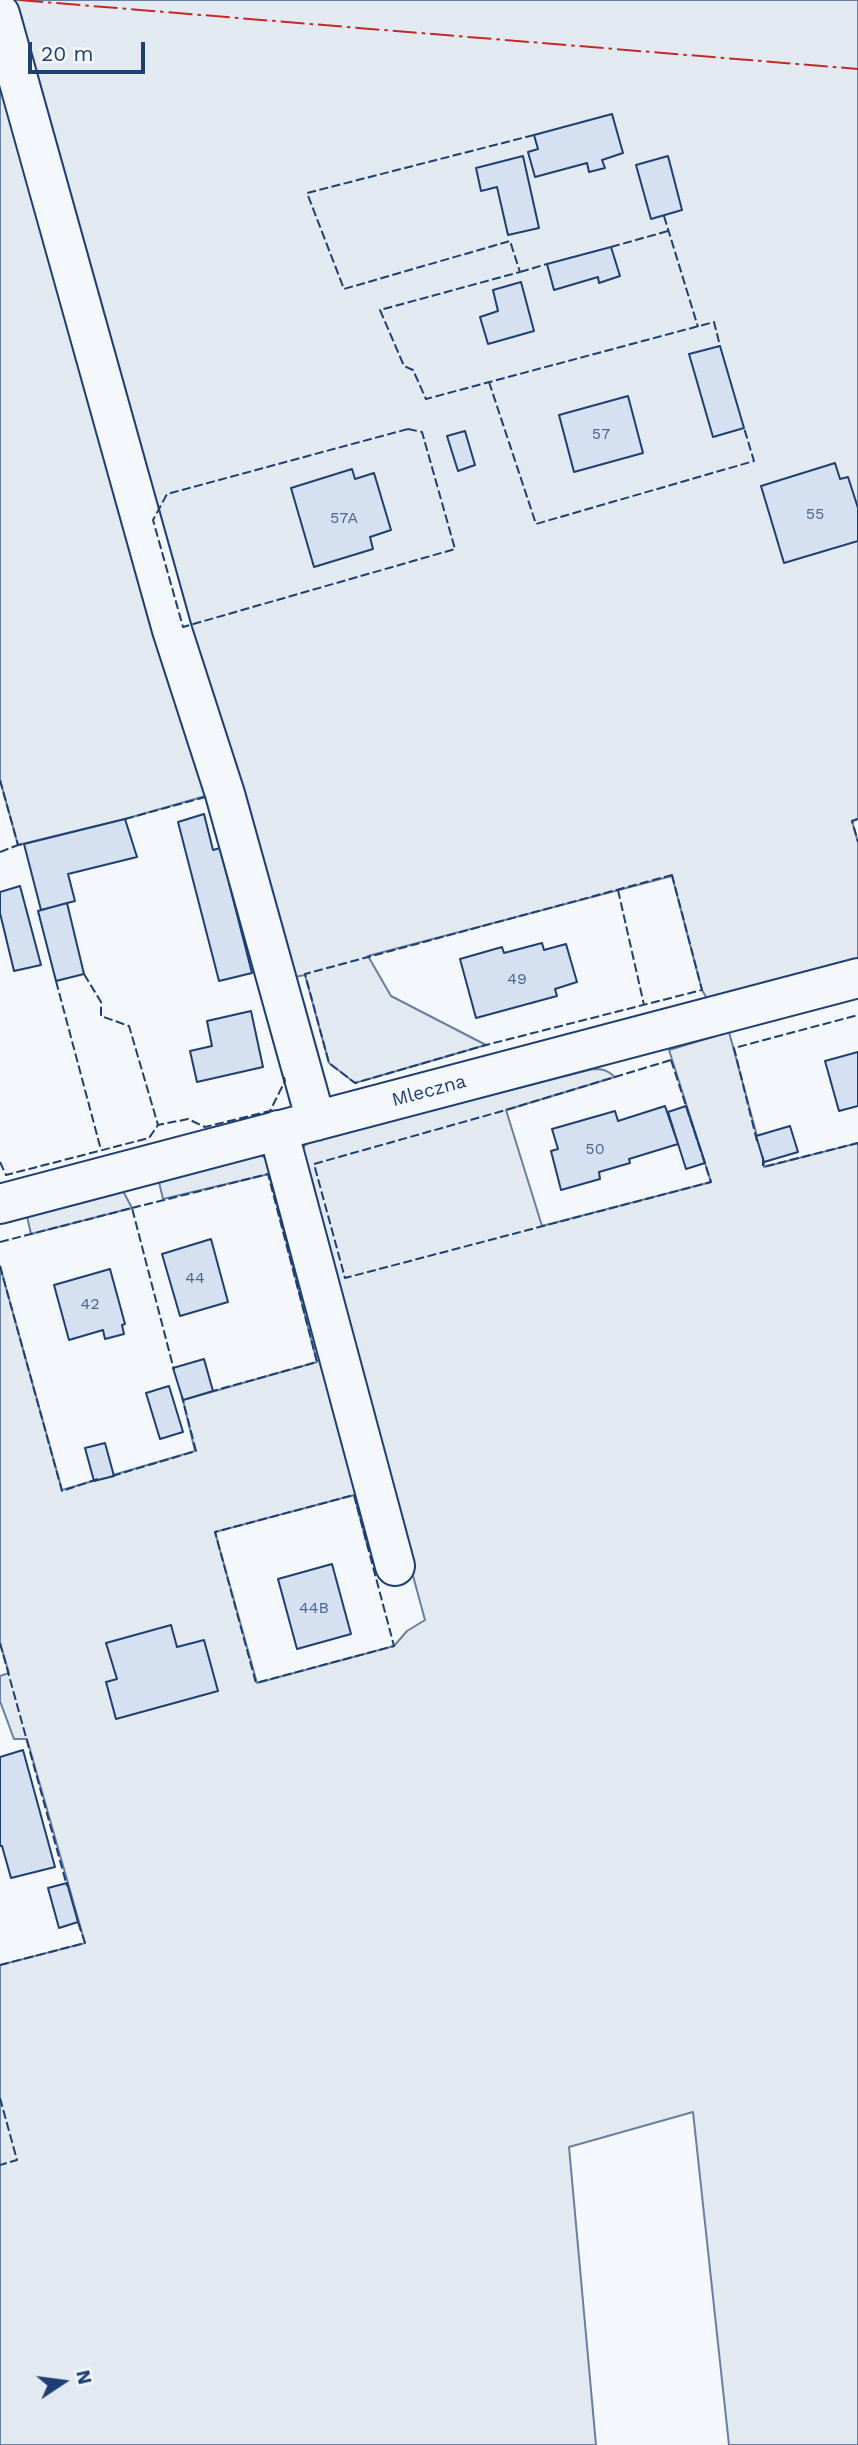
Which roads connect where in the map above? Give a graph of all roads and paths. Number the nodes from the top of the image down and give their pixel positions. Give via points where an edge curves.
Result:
1 (0, 15) edge
2 (858, 978) edge
3 (316, 1121) junction
4 (278, 1130) junction
5 (0, 1204) edge
6 (395, 1566) dead end

1 - 3 street via 172,630 225,794
2 - 3 street, Mleczna
3 - 4 street, Mleczna
4 - 5 street, Mleczna
4 - 6 street

